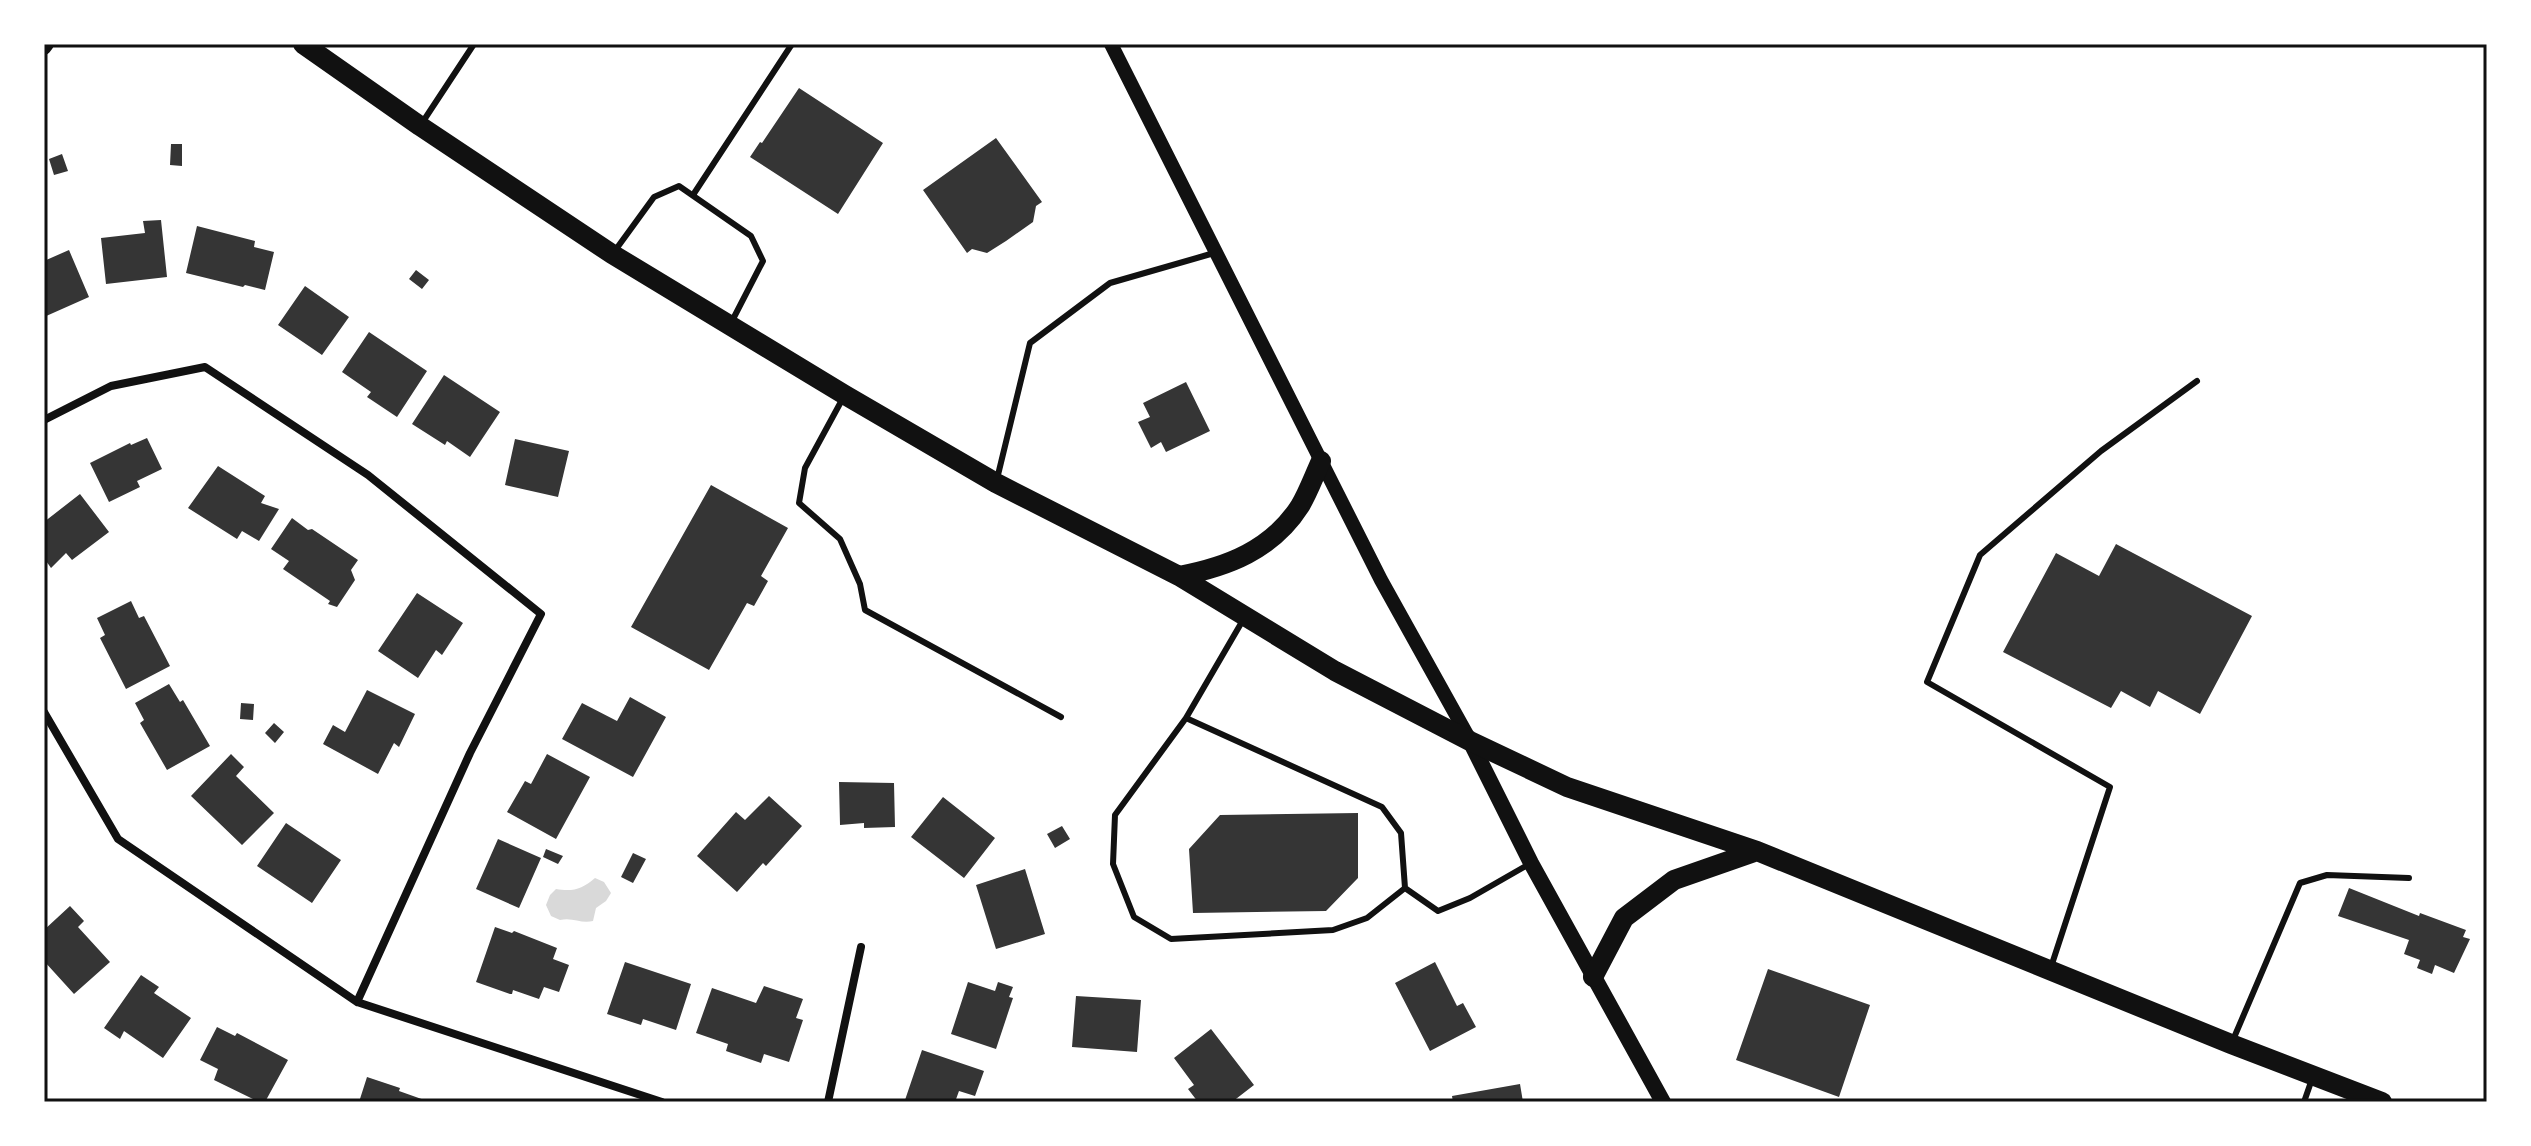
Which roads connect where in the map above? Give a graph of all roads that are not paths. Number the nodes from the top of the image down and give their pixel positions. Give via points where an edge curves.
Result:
1 (303, 44) edge
2 (474, 44) edge
3 (792, 44) edge
4 (1111, 44) edge
5 (420, 126) junction
6 (693, 195) junction
7 (1216, 252) junction
8 (612, 254) junction
9 (730, 326) junction
10 (2197, 381) dead end
11 (845, 395) junction
12 (44, 420) edge
13 (1321, 461) junction
14 (996, 483) junction
15 (1179, 576) junction
16 (1245, 616) junction
17 (44, 712) edge
18 (1061, 717) dead end
19 (1186, 718) junction
20 (1470, 741) junction
21 (1757, 851) junction
22 (1531, 863) junction
23 (2409, 878) dead end
24 (1405, 888) junction
25 (861, 947) dead end
26 (2050, 970) junction
27 (1593, 977) junction
28 (357, 1002) junction
29 (2231, 1044) junction
30 (2313, 1076) junction
31 (662, 1102) edge
32 (828, 1102) edge
33 (1663, 1102) edge
34 (2304, 1102) edge
35 (2382, 1102) edge

1 - 5 main road
2 - 5 lane
3 - 6 lane
4 - 7 street
5 - 8 main road
6 - 8 lane via 679,186 654,197
6 - 9 lane via 751,236 763,261
7 - 13 street
7 - 14 lane via 1110,283 1030,343
8 - 9 main road
9 - 11 main road
10 - 26 lane via 2095,456 1980,555 1927,682 2110,787
11 - 14 main road
11 - 18 lane via 805,468 799,503 840,539 865,610
12 - 28 street via 111,386 205,367 368,475 541,614 470,753
13 - 15 main road via 1301,505 1270,539 1215,569
13 - 20 street
14 - 15 main road
15 - 16 main road
16 - 19 lane
16 - 20 main road via 1335,671
17 - 28 street via 118,839
19 - 24 lane via 1382,807 1401,833
19 - 24 lane via 1115,815 1113,864 1134,917 1171,939 1333,930 1367,918
20 - 21 main road via 1567,787
20 - 22 main road
21 - 26 main road
21 - 27 main road via 1674,880 1624,918
22 - 24 lane via 1438,911
22 - 27 main road
23 - 29 lane via 2327,875 2300,883
25 - 32 street
26 - 29 main road
27 - 33 main road
28 - 31 street
29 - 30 main road
30 - 34 lane
30 - 35 main road

